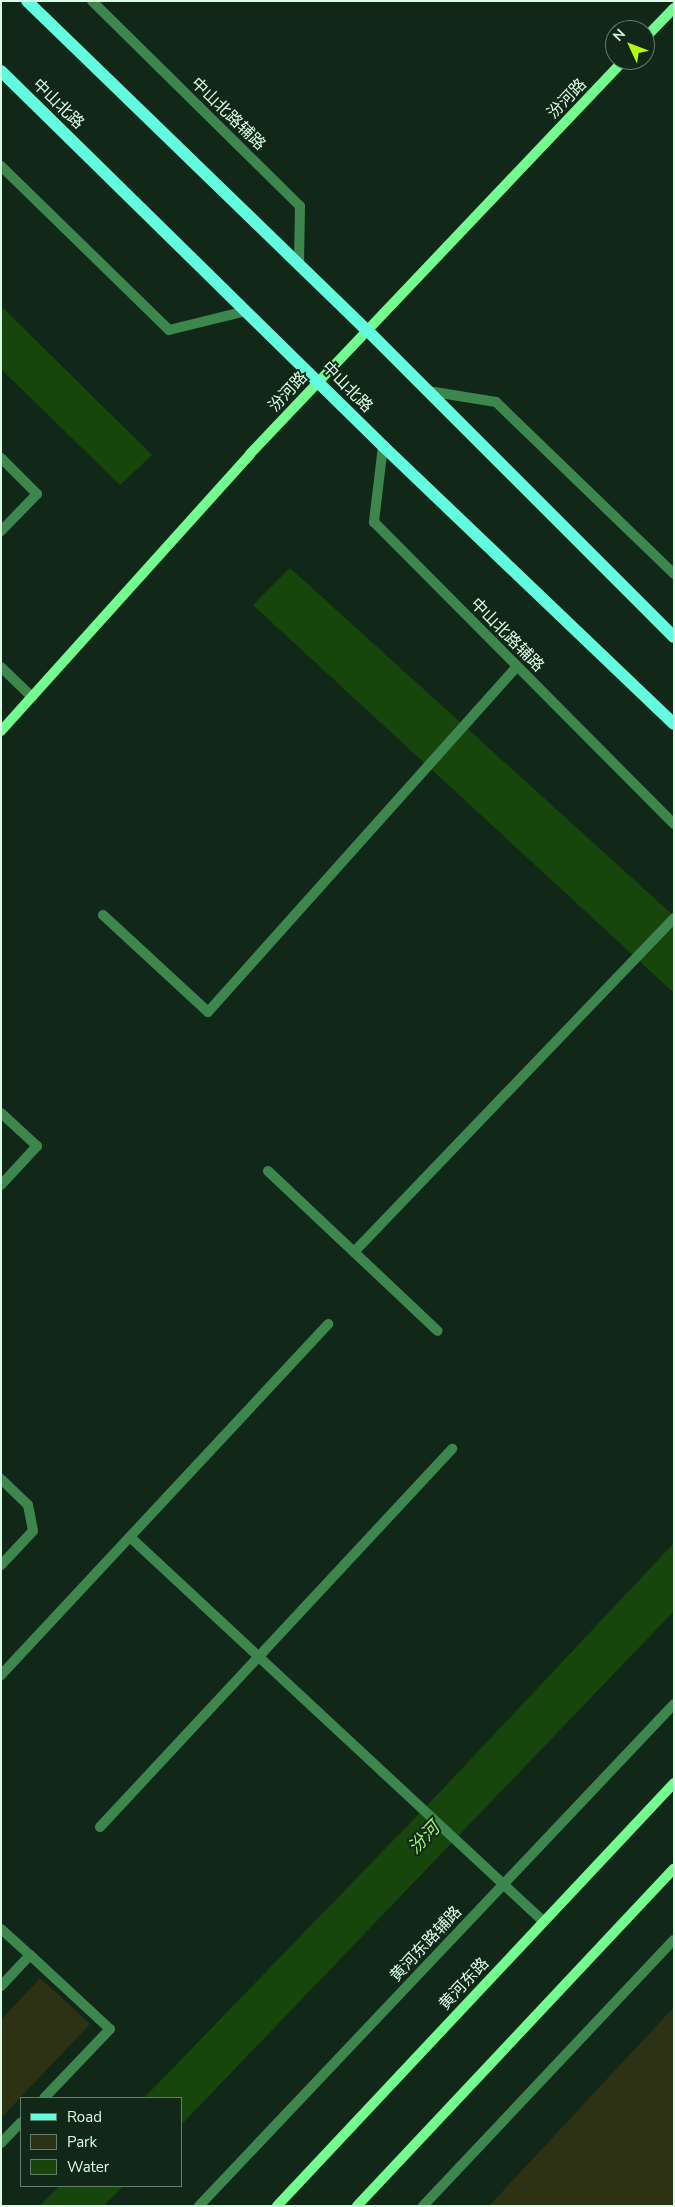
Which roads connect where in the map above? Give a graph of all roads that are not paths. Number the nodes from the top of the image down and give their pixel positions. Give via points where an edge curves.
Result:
1 (27, 1) edge
2 (92, 1) edge
3 (674, 8) edge
4 (655, 28) edge
5 (1, 70) edge
6 (614, 70) edge
7 (1, 166) edge
8 (300, 265) junction
9 (246, 311) junction
10 (367, 330) junction
11 (318, 382) junction
12 (428, 391) junction
13 (383, 446) junction
14 (1, 458) edge
15 (1, 531) edge
16 (674, 574) edge
17 (674, 637) edge
18 (1, 667) edge
19 (517, 667) junction
20 (32, 697) junction
21 (674, 724) edge
22 (1, 731) edge
23 (674, 824) edge
24 (103, 915) dead end
25 (674, 918) edge
26 (1, 1113) edge
27 (268, 1171) dead end
28 (1, 1185) edge
29 (354, 1252) junction
30 (328, 1324) dead end
31 (438, 1331) dead end
32 (452, 1449) dead end
33 (1, 1480) edge
34 (130, 1537) junction
35 (1, 1565) edge
36 (259, 1657) junction
37 (1, 1675) edge
38 (674, 1704) edge
39 (674, 1784) edge
40 (100, 1827) dead end
41 (674, 1869) edge
42 (503, 1884) junction
43 (544, 1922) junction
44 (1, 1929) edge
45 (674, 1940) edge
46 (30, 1955) junction
47 (1, 1986) edge
48 (45, 2097) edge
49 (20, 2123) edge
50 (1, 2143) edge
51 (199, 2206) edge
52 (277, 2206) edge
53 (357, 2206) edge
54 (423, 2206) edge

1 - 8 main road
2 - 8 street, 中山北路辅路 via 300,206
3 - 4 main road
5 - 9 main road, 中山北路
6 - 10 main road, 汾河路
7 - 9 street via 169,330
8 - 10 main road
9 - 11 main road, 中山北路
10 - 11 main road, 汾河路
10 - 12 main road
11 - 13 main road, 中山北路
11 - 20 main road, 汾河路
12 - 16 street via 496,402
12 - 17 main road
13 - 19 street, 中山北路辅路 via 374,522
13 - 21 main road, 中山北路
14 - 15 street via 37,494
18 - 20 street
19 - 23 street, 中山北路辅路
19 - 24 street via 208,1012
20 - 22 main road, 汾河路
25 - 29 street
26 - 28 street via 37,1146
27 - 29 street
29 - 31 street
30 - 34 street
32 - 36 street
33 - 35 street via 28,1504 32,1531
34 - 36 street
34 - 37 street
36 - 40 street
36 - 42 street
38 - 42 street, 黄河东路辅路
39 - 43 main road, 黄河东路
41 - 53 main road
42 - 43 street
42 - 51 street, 黄河东路辅路
43 - 52 main road, 黄河东路
44 - 46 street
45 - 54 street
46 - 47 street
46 - 48 street via 110,2029
49 - 50 street

